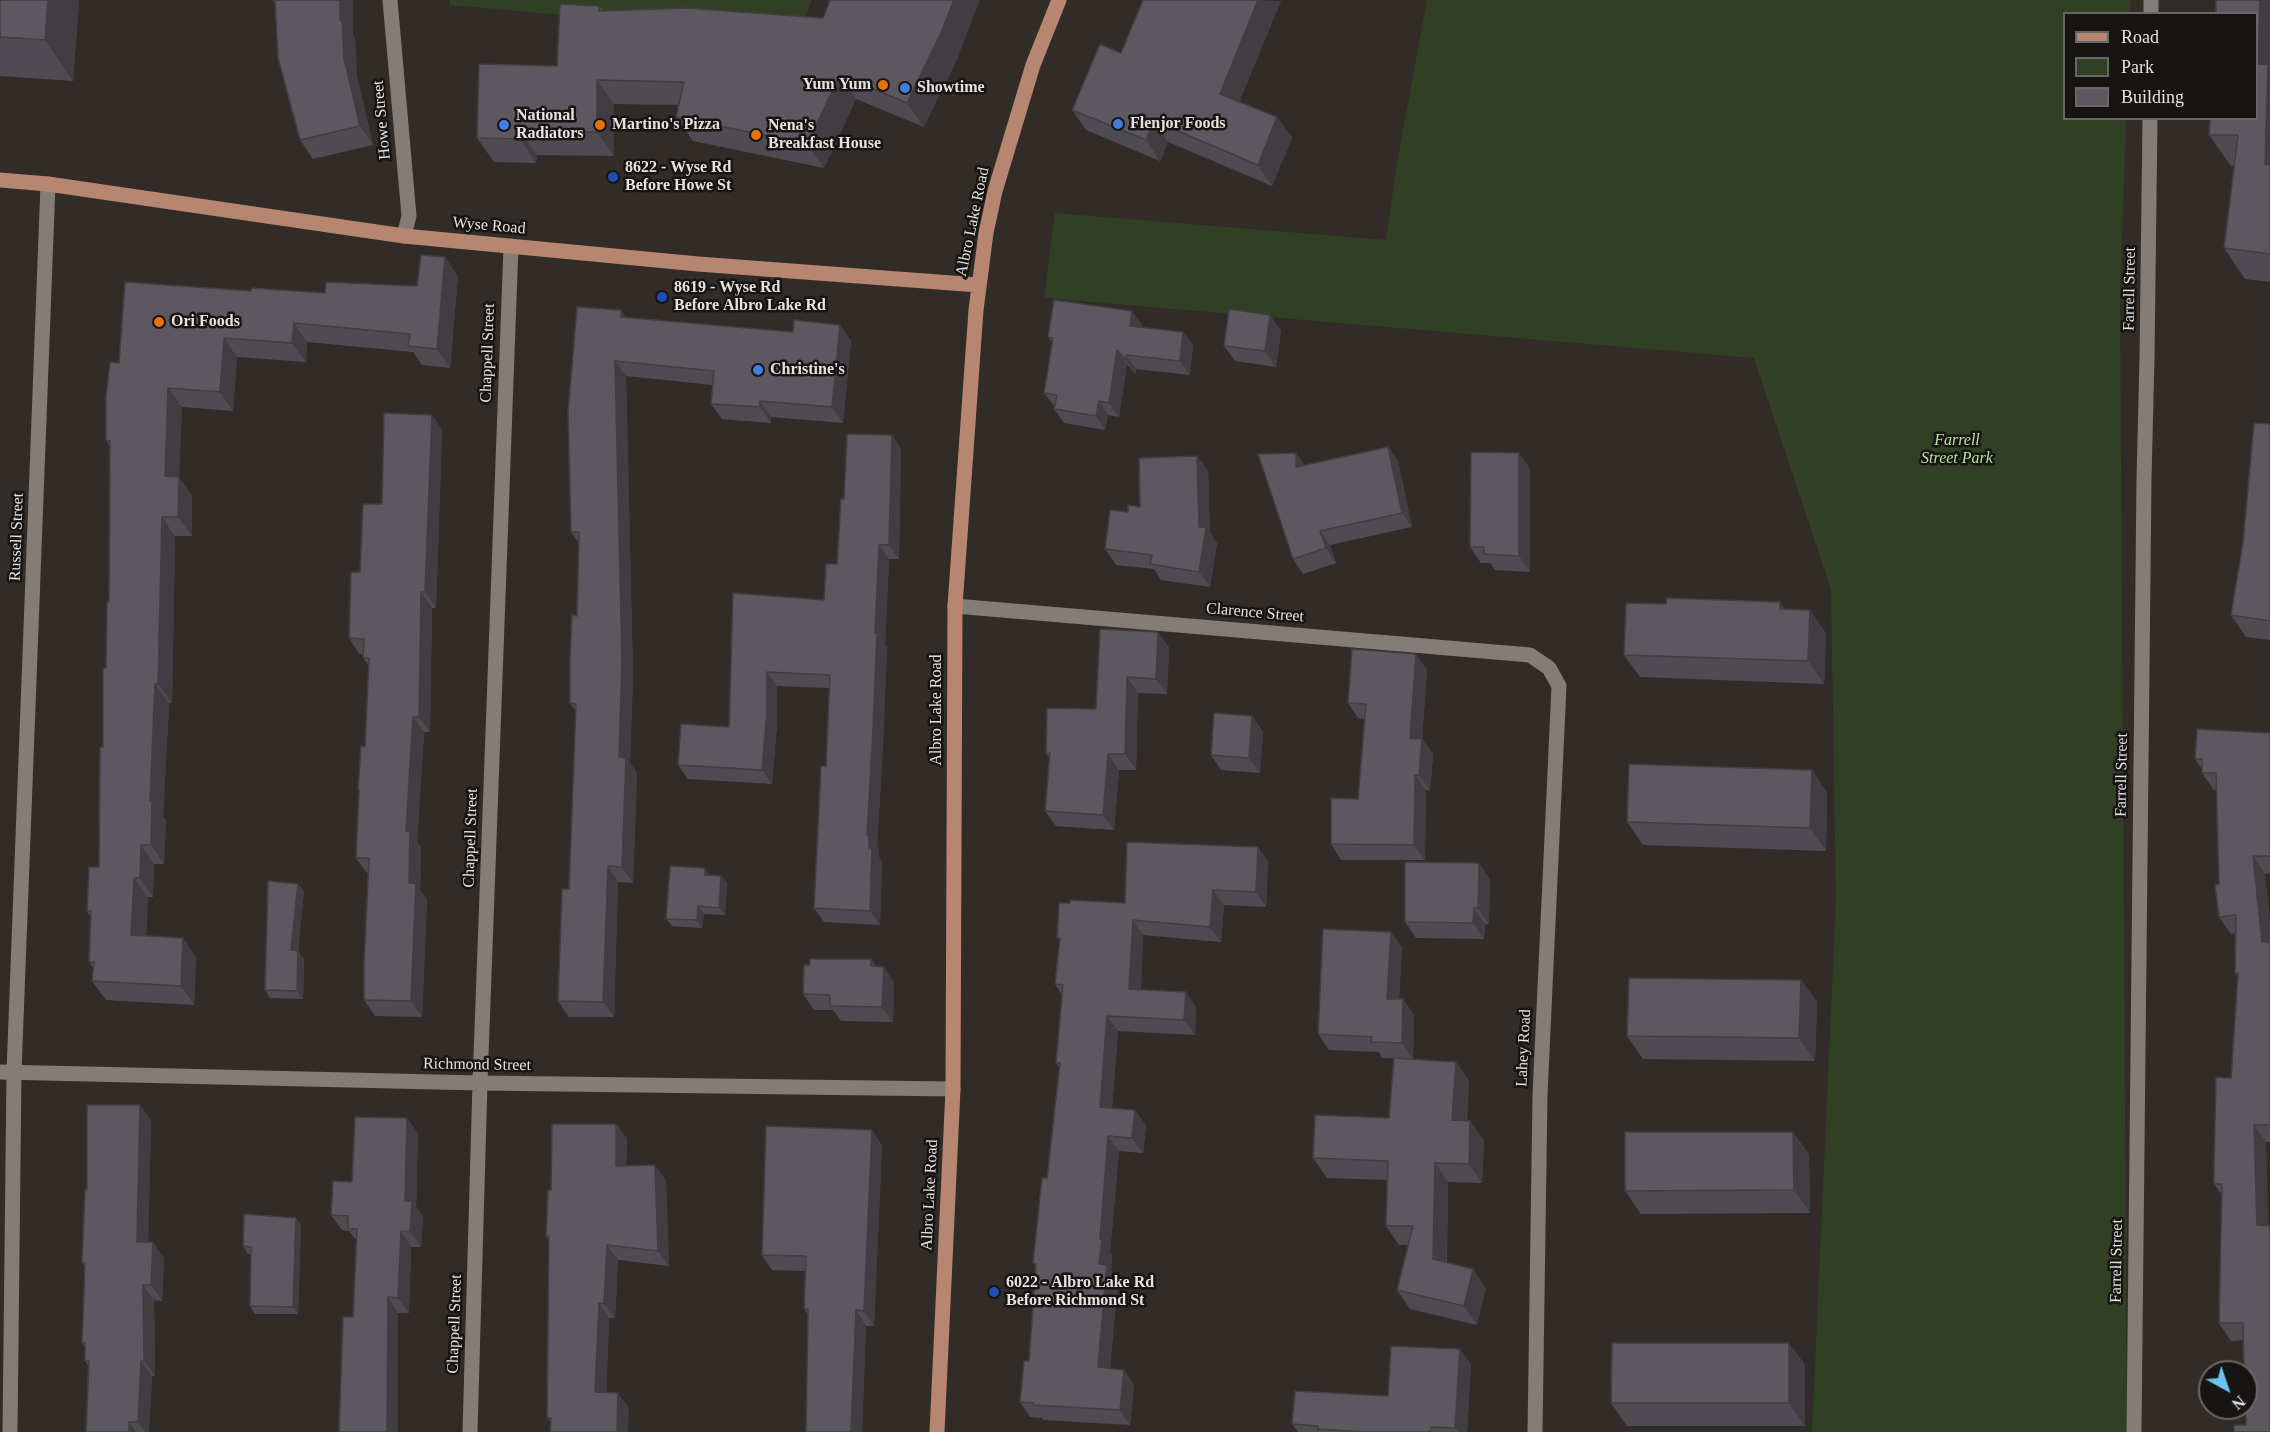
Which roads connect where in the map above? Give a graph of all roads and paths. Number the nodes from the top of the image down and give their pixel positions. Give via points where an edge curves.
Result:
1 (390, 0) edge
2 (1059, 0) edge
3 (2150, 120) edge
4 (0, 180) edge
5 (48, 184) junction
6 (404, 236) junction
7 (511, 246) junction
8 (978, 285) junction
9 (955, 606) junction
10 (1549, 668) joint
11 (7, 1072) edge
12 (480, 1083) junction
13 (953, 1089) junction
14 (10, 1432) edge
15 (470, 1432) edge
16 (937, 1432) edge
17 (1535, 1432) edge
18 (2134, 1432) edge

1 - 6 street, Howe Street via 409,216
2 - 8 main road, Albro Lake Road via 1033,65 995,191
3 - 18 street, Farrell Street
4 - 5 main road, Wyse Road
5 - 6 main road, Wyse Road
5 - 11 street, Russell Street
6 - 7 main road, Wyse Road
7 - 8 main road, Wyse Road
7 - 12 street, Chappell Street
8 - 9 main road, Albro Lake Road
9 - 10 street, Clarence Street via 1530,655
9 - 13 main road, Albro Lake Road
10 - 17 street, Lahey Road via 1559,686 1540,1095
11 - 12 street, Richmond Street
11 - 14 street, Russell Street
12 - 13 street, Richmond Street
12 - 15 street, Chappell Street
13 - 16 main road, Albro Lake Road

